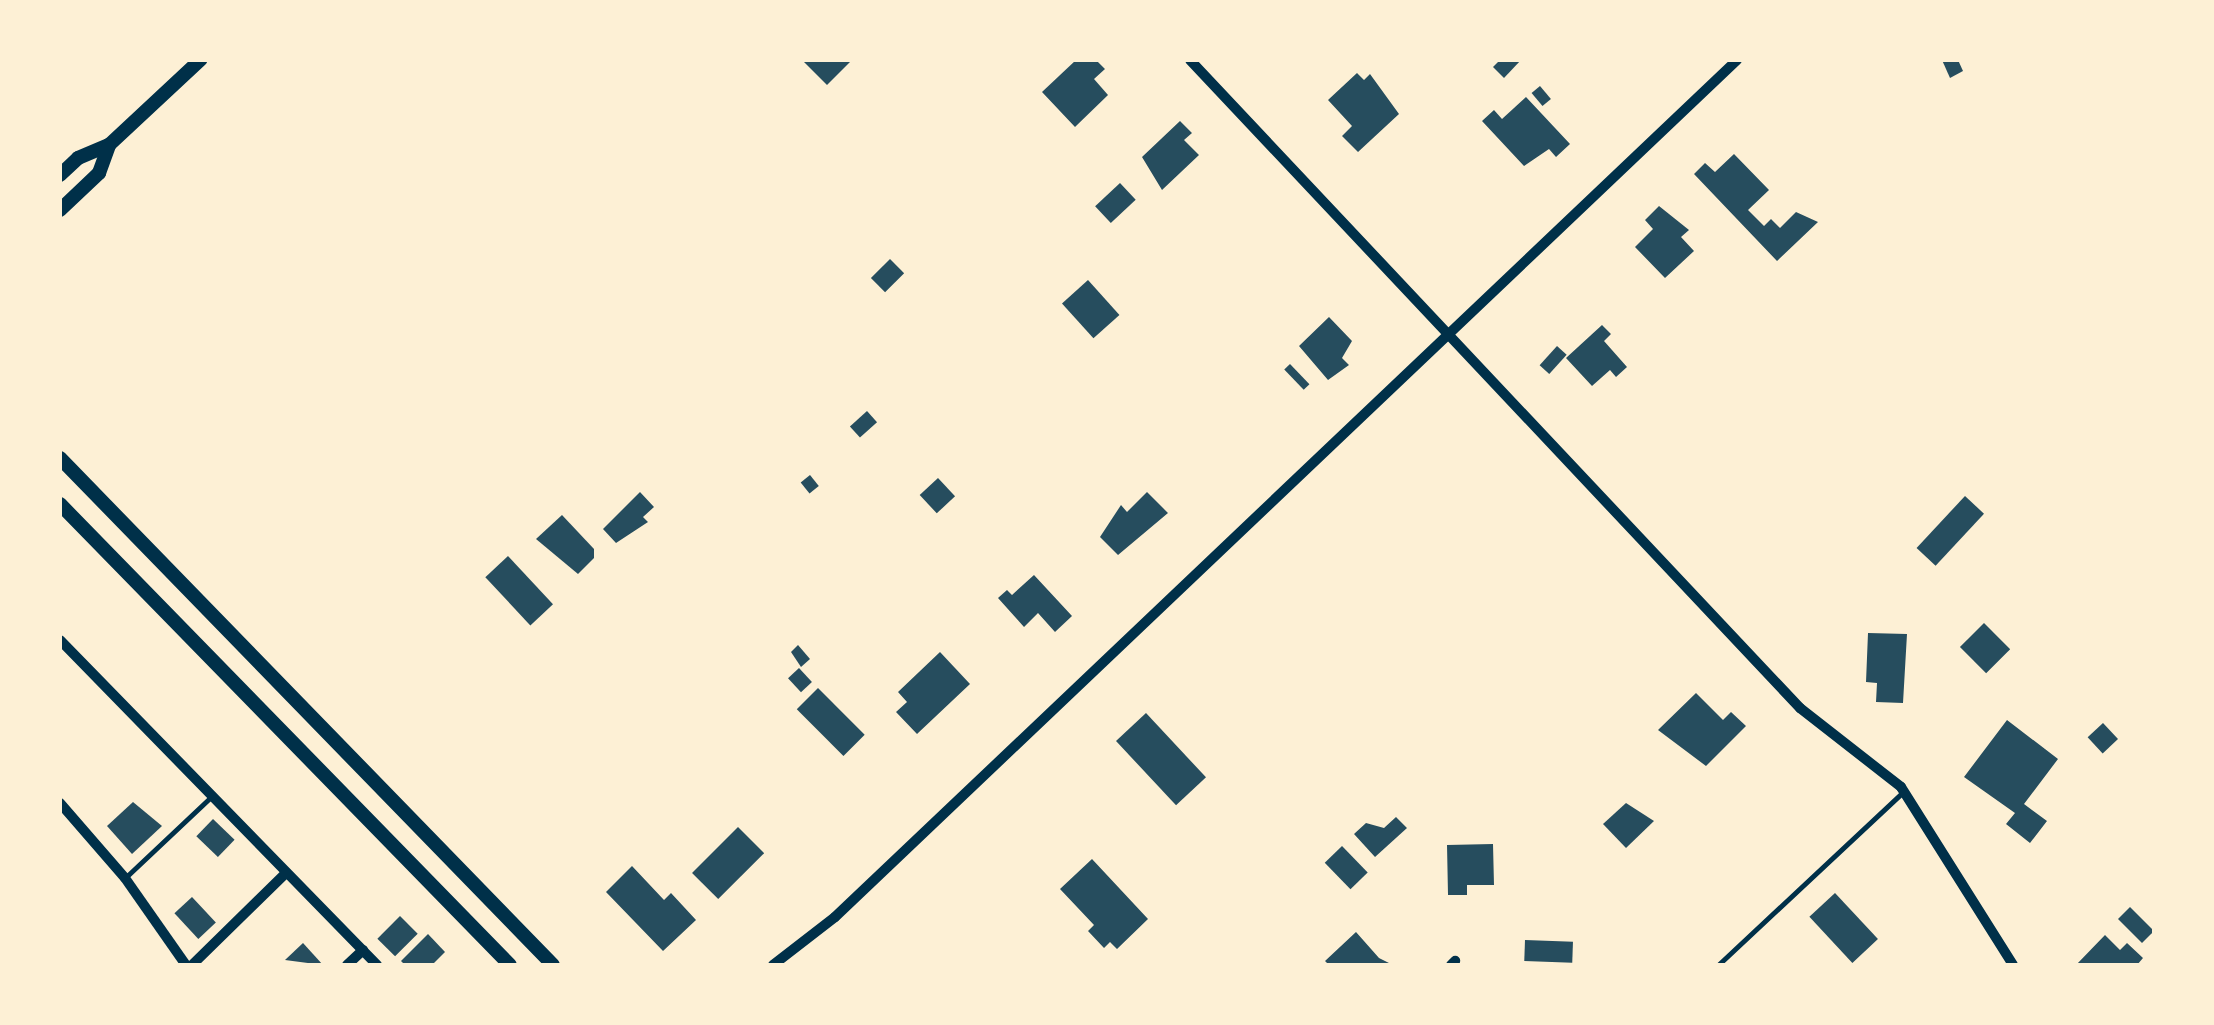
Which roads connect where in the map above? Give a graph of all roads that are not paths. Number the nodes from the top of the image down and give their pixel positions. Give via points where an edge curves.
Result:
1 (200, 60) edge
2 (1190, 60) edge
3 (1737, 60) edge
4 (109, 145) junction
5 (60, 175) edge
6 (60, 210) edge
7 (1449, 333) junction
8 (60, 458) edge
9 (60, 504) edge
10 (60, 640) edge
11 (1904, 791) junction
12 (212, 796) junction
13 (60, 803) edge
14 (286, 874) junction
15 (125, 878) junction
16 (363, 950) junction
17 (189, 965) edge
18 (347, 965) edge
19 (377, 965) edge
20 (510, 965) edge
21 (553, 965) edge
22 (773, 965) edge
23 (1718, 965) edge
24 (2013, 965) edge

1 - 4 main road
2 - 7 street
3 - 7 street
4 - 5 main road via 78,158
4 - 6 main road via 99,173
7 - 11 street via 1824,732
7 - 22 street via 849,904
8 - 21 main road
9 - 20 main road
10 - 12 street
11 - 23 lane
11 - 24 street
12 - 14 street
12 - 15 lane
13 - 15 street
14 - 16 street
14 - 17 street
15 - 17 street
16 - 18 street
16 - 19 street

